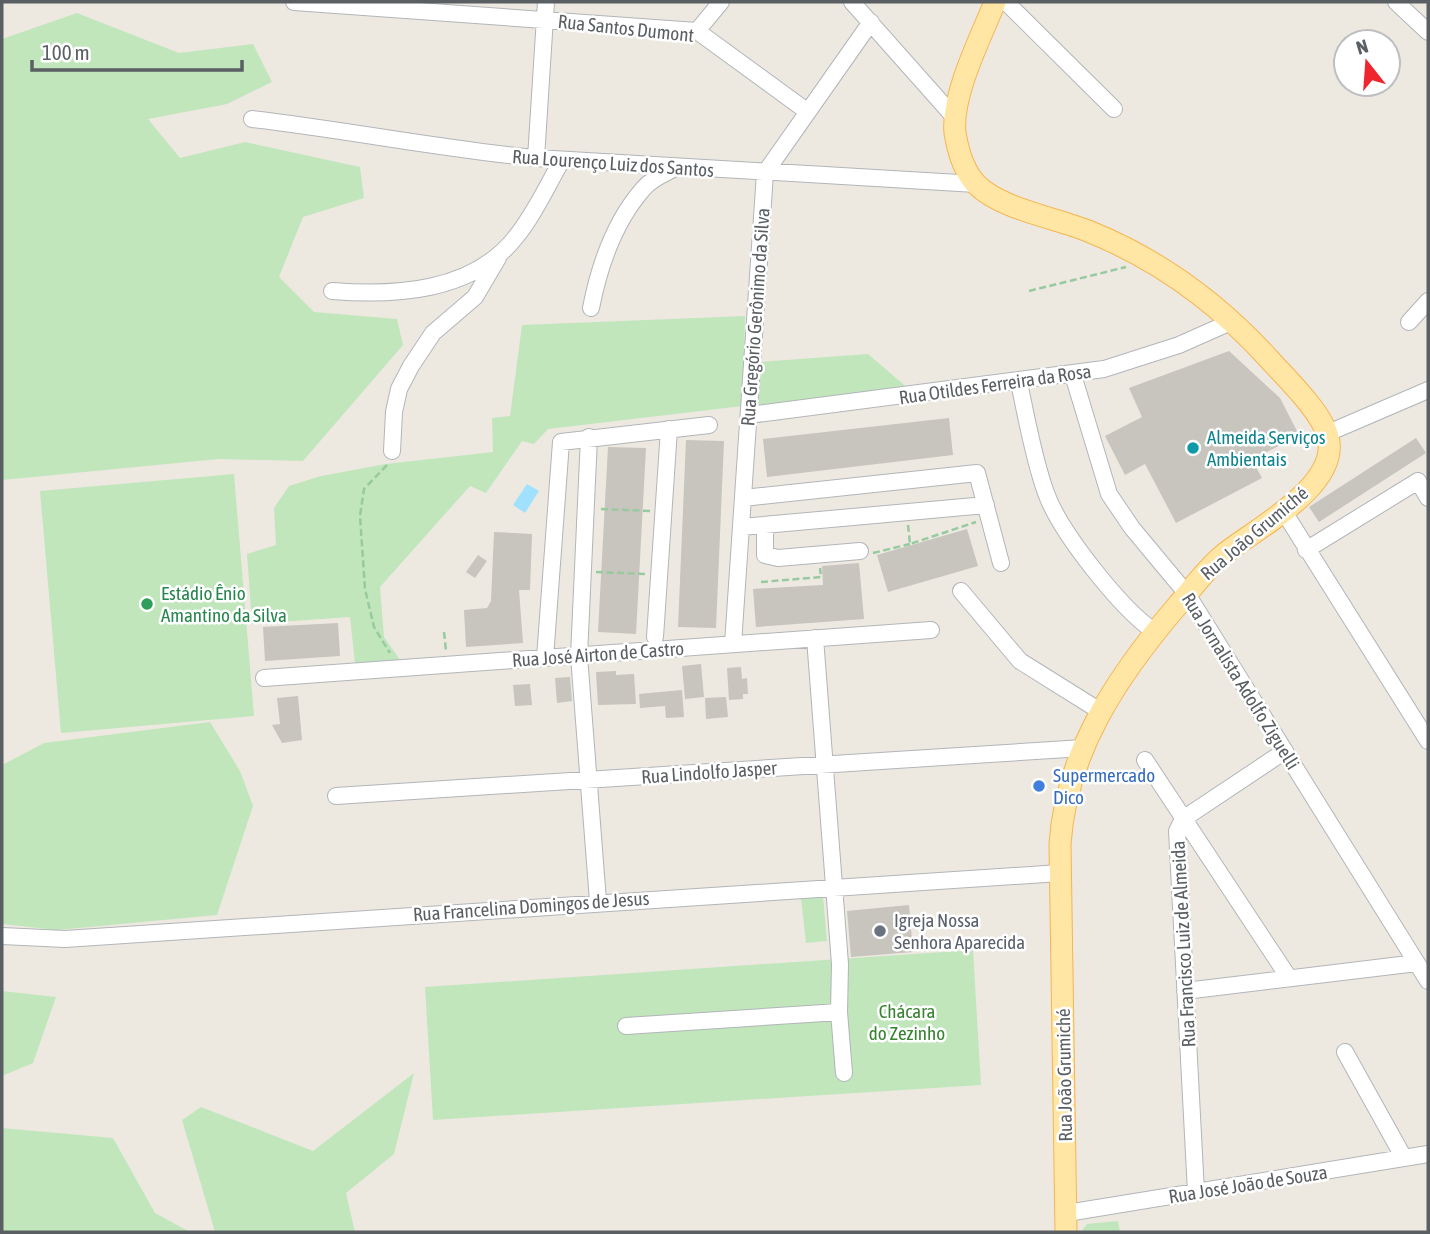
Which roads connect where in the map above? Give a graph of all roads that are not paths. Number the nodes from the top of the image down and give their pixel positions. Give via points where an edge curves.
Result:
1 (294, 2) edge
2 (546, 2) edge
3 (721, 2) edge
4 (852, 2) edge
5 (995, 2) edge
6 (1006, 2) edge
7 (1396, 2) edge
8 (546, 19) junction
9 (871, 22) junction
10 (696, 31) junction
11 (1428, 32) edge
12 (1114, 109) dead end
13 (808, 112) junction
14 (955, 118) junction
15 (252, 119) dead end
16 (537, 159) junction
17 (562, 160) junction
18 (677, 167) junction
19 (765, 173) junction
20 (976, 184) junction
21 (501, 253) junction
22 (332, 291) dead end
23 (1428, 301) edge
24 (591, 308) dead end
25 (1233, 321) junction
26 (1409, 322) dead end
27 (1073, 375) junction
28 (1018, 383) junction
29 (1428, 390) edge
30 (748, 415) junction
31 (709, 425) dead end
32 (669, 429) junction
33 (1328, 433) junction
34 (589, 437) junction
35 (392, 451) road end
36 (743, 498) junction
37 (1428, 498) edge
38 (986, 505) junction
39 (1284, 512) junction
40 (765, 525) junction
41 (741, 527) junction
42 (1306, 550) junction
43 (860, 551) dead end
44 (1001, 563) dead end
45 (961, 591) dead end
46 (1187, 594) junction
47 (932, 630) dead end
48 (1155, 632) junction
49 (655, 636) dead end
50 (815, 638) junction
51 (733, 644) junction
52 (579, 656) junction
53 (545, 658) junction
54 (264, 678) dead end
55 (1100, 711) junction
56 (1428, 741) edge
57 (1083, 748) junction
58 (1284, 751) junction
59 (1145, 760) dead end
60 (825, 765) junction
61 (589, 780) junction
62 (336, 796) dead end
63 (1183, 819) junction
64 (1060, 873) junction
65 (834, 887) junction
66 (598, 901) junction
67 (2, 936) edge
68 (1417, 963) junction
69 (1289, 978) junction
70 (1428, 981) edge
71 (1185, 991) junction
72 (839, 1012) junction
73 (626, 1026) dead end
74 (1345, 1052) dead end
75 (844, 1073) dead end
76 (1428, 1154) edge
77 (1404, 1158) junction
78 (1196, 1192) junction
79 (1066, 1223) edge

1 - 8 street, Rua Santos Dumont
2 - 8 street
3 - 10 street
4 - 9 street
5 - 14 main road
6 - 12 street
7 - 11 street
8 - 10 street, Rua Santos Dumont
8 - 16 street
9 - 13 street
9 - 14 street
10 - 13 street, Rua Santos Dumont
13 - 19 street
14 - 20 main road via 961,159
15 - 16 street, Rua Lourenço Luiz dos Santos
16 - 17 street, Rua Lourenço Luiz dos Santos
17 - 18 street, Rua Lourenço Luiz dos Santos
17 - 21 street via 523,227
18 - 19 street, Rua Lourenço Luiz dos Santos
18 - 24 street via 651,181 632,205 604,260
19 - 20 street, Rua Lourenço Luiz dos Santos
19 - 30 street, Rua Gregório Gerônimo da Silva
20 - 25 main road via 995,197 1091,232 1146,260
21 - 22 street via 477,270 442,285 373,293
21 - 35 street via 475,297 433,333 411,366 399,389
23 - 26 street
25 - 27 street, Rua Otildes Ferreira da Rosa via 1134,361
25 - 33 main road via 1296,389
27 - 28 street, Rua Otildes Ferreira da Rosa
27 - 46 street, Rua Jornalista Adolfo Ziguelli via 1109,494
28 - 30 street, Rua Otildes Ferreira da Rosa
28 - 48 street via 1053,509 1115,593
29 - 33 street
30 - 36 street, Rua Gregório Gerônimo da Silva
31 - 32 street
32 - 34 street
32 - 49 street
33 - 39 main road, Rua João Grumiché via 1318,477
34 - 52 street
34 - 53 street via 561,442
36 - 38 street via 977,473
36 - 41 street, Rua Gregório Gerônimo da Silva
37 - 42 street via 1418,481
38 - 40 street
38 - 44 street
39 - 42 street
39 - 46 main road, Rua João Grumiché via 1224,554
40 - 41 street
40 - 43 street via 765,555 778,558
41 - 51 street, Rua Gregório Gerônimo da Silva
42 - 56 street
45 - 55 street via 1020,661
46 - 48 main road, Rua João Grumiché
46 - 58 street, Rua Jornalista Adolfo Ziguelli
47 - 50 street, Rua José Airton de Castro
48 - 55 main road, Rua João Grumiché
50 - 51 street, Rua José Airton de Castro
50 - 60 street
51 - 52 street, Rua José Airton de Castro
52 - 53 street, Rua José Airton de Castro
52 - 61 street
53 - 54 street, Rua José Airton de Castro
55 - 57 main road, Rua João Grumiché
57 - 60 street, Rua Lindolfo Jasper
57 - 64 main road, Rua João Grumiché via 1065,801
58 - 63 street, Rua Francisco Luiz de Almeida
58 - 68 street, Rua Jornalista Adolfo Ziguelli
59 - 63 street
60 - 61 street, Rua Lindolfo Jasper
60 - 65 street
61 - 62 street, Rua Lindolfo Jasper
61 - 66 street
63 - 69 street
63 - 71 street, Rua Francisco Luiz de Almeida via 1176,842
64 - 65 street, Rua Francelina Domingos de Jesus
64 - 79 main road, Rua João Grumiché
65 - 66 street, Rua Francelina Domingos de Jesus
65 - 72 street
66 - 67 street, Rua Francelina Domingos de Jesus via 65,939
68 - 69 street
68 - 70 street, Rua Jornalista Adolfo Ziguelli
69 - 71 street
71 - 78 street, Rua Francisco Luiz de Almeida
72 - 73 street
72 - 75 street
74 - 77 street
76 - 77 street, Rua José João de Souza
77 - 78 street, Rua José João de Souza
78 - 79 street, Rua José João de Souza

